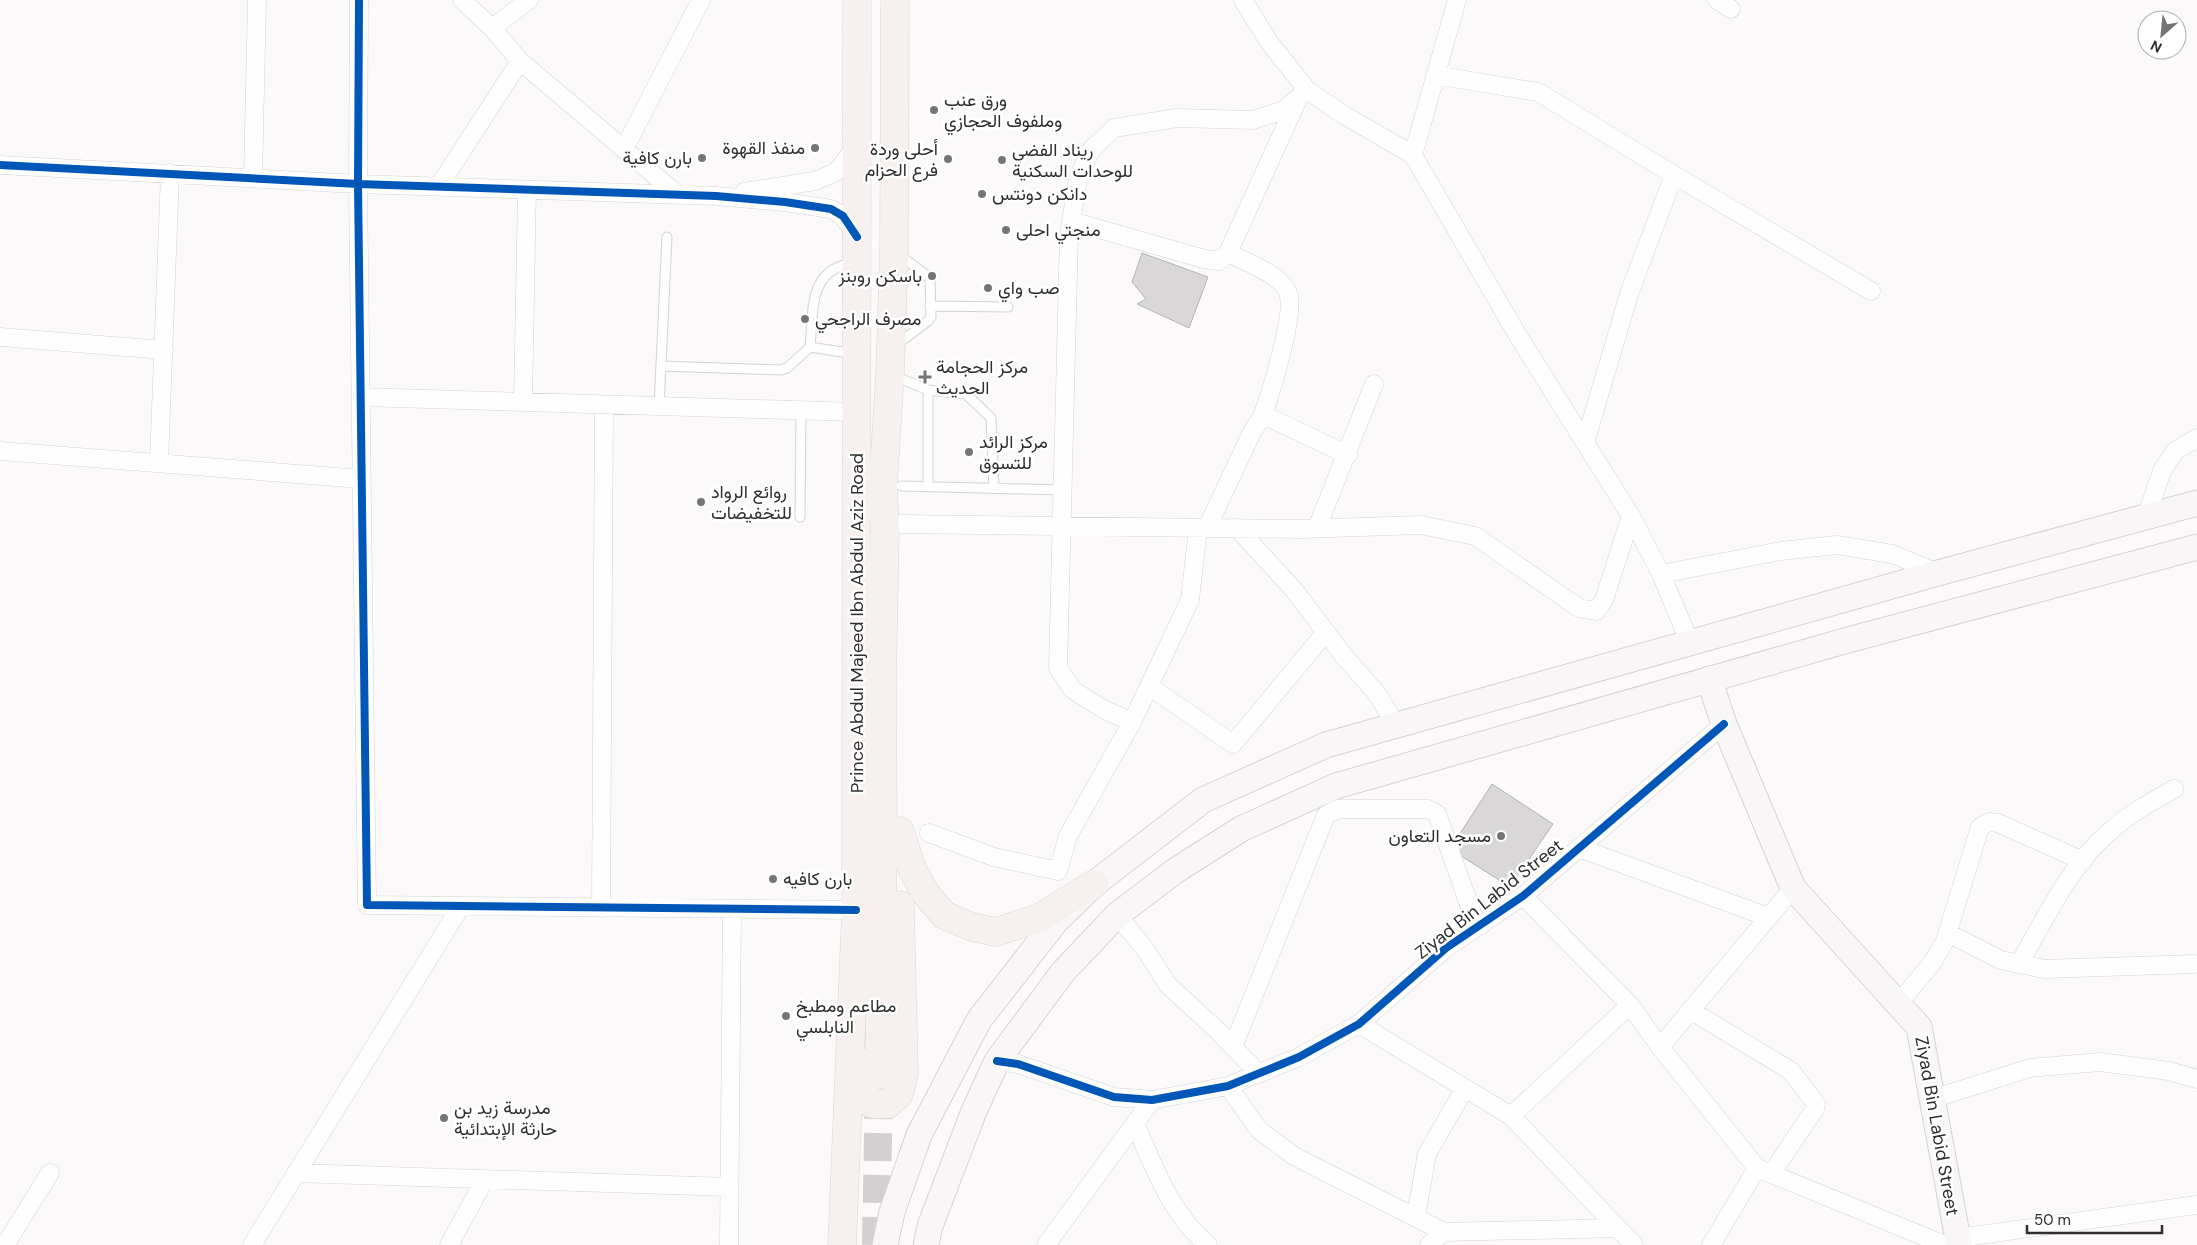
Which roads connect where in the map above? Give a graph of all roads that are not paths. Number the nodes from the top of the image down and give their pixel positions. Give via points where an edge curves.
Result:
1 (257, 0) edge
2 (359, 0) edge
3 (462, 0) edge
4 (529, 0) edge
5 (701, 0) edge
6 (857, 0) edge
7 (895, 0) edge
8 (1243, 0) edge
9 (1457, 0) edge
10 (492, 28) junction
11 (520, 62) junction
12 (1435, 75) junction
13 (1302, 94) junction
14 (856, 147) junction
15 (624, 149) junction
16 (1413, 155) junction
17 (0, 165) edge
18 (170, 174) junction
19 (1674, 175) junction
20 (253, 178) junction
21 (358, 184) junction
22 (439, 186) junction
23 (527, 190) junction
24 (678, 195) junction
25 (716, 196) junction
26 (1071, 221) junction
27 (667, 237) dead end
28 (857, 250) junction
29 (894, 251) junction
30 (1228, 253) junction
31 (1871, 291) dead end
32 (930, 306) junction
33 (1008, 307) dead end
34 (0, 337) edge
35 (810, 348) junction
36 (164, 350) junction
37 (857, 354) junction
38 (890, 362) junction
39 (661, 366) junction
40 (1374, 384) dead end
41 (928, 390) junction
42 (361, 397) junction
43 (523, 402) junction
44 (888, 402) junction
45 (604, 405) junction
46 (659, 407) junction
47 (801, 411) junction
48 (857, 412) junction
49 (1262, 416) junction
50 (2197, 438) edge
51 (1586, 443) junction
52 (0, 452) edge
53 (1348, 456) junction
54 (159, 464) junction
55 (362, 479) junction
56 (901, 486) junction
57 (928, 486) junction
58 (994, 488) junction
59 (1062, 490) junction
60 (2197, 503) edge
61 (1631, 516) junction
62 (800, 517) dead end
63 (2146, 517) junction
64 (901, 524) junction
65 (1060, 526) junction
66 (1202, 528) junction
67 (1237, 528) junction
68 (1317, 528) junction
69 (2197, 547) edge
70 (1938, 573) junction
71 (1661, 574) junction
72 (1326, 632) junction
73 (1690, 643) junction
74 (1709, 679) junction
75 (1149, 686) junction
76 (1132, 722) junction
77 (1724, 724) junction
78 (1396, 726) junction
79 (2174, 789) dead end
80 (900, 831) junction
81 (929, 833) dead end
82 (1579, 848) junction
83 (2083, 861) junction
84 (1094, 884) junction
85 (1793, 888) junction
86 (1523, 896) junction
87 (461, 906) junction
88 (601, 908) junction
89 (732, 909) junction
90 (856, 910) junction
91 (1117, 915) junction
92 (1768, 917) junction
93 (1476, 927) junction
94 (1948, 933) junction
95 (2019, 964) junction
96 (2194, 964) dead end
97 (1898, 1004) junction
98 (1630, 1005) junction
99 (852, 1009) junction
100 (1690, 1010) junction
101 (1359, 1024) junction
102 (1233, 1047) junction
103 (1660, 1047) junction
104 (997, 1061) junction
105 (1259, 1074) junction
106 (879, 1075) tunnel mouth
107 (2197, 1080) edge
108 (1228, 1086) junction
109 (1465, 1088) junction
110 (1932, 1099) junction
111 (1152, 1100) junction
112 (1511, 1116) junction
113 (1135, 1123) junction
114 (1764, 1171) junction
115 (50, 1173) dead end
116 (296, 1173) junction
117 (484, 1179) junction
118 (729, 1187) junction
119 (2197, 1205) edge
120 (1416, 1216) junction
121 (1618, 1228) junction
122 (1444, 1232) junction
123 (1954, 1243) edge
124 (5, 1245) edge
125 (252, 1245) edge
126 (449, 1245) edge
127 (729, 1245) edge
128 (842, 1245) edge
129 (885, 1245) edge
130 (926, 1245) edge
131 (1046, 1245) edge
132 (1208, 1245) edge
133 (1429, 1245) edge
134 (1634, 1245) edge
135 (1711, 1245) edge

1 - 20 street
2 - 21 street
3 - 10 street
4 - 10 street
5 - 15 street
6 - 14 main road, Prince Abdul Majeed Ibn Abdul Aziz Road
7 - 29 main road, Prince Abdul Majeed Ibn Abdul Aziz Road
8 - 13 street
9 - 12 street
10 - 11 street
11 - 15 street
11 - 22 street
12 - 16 street
12 - 19 street via 1538,92
13 - 16 street
13 - 26 street via 1284,110 1253,120 1177,118 1114,128 1091,150 1078,178
13 - 30 street
14 - 25 street via 836,172 815,181
14 - 28 main road, Prince Abdul Majeed Ibn Abdul Aziz Road
15 - 24 street
16 - 51 street via 1517,334
17 - 18 street
18 - 20 street
18 - 36 street
19 - 31 street
19 - 51 street via 1630,291
20 - 21 street
21 - 22 street
21 - 42 street
22 - 23 street
23 - 24 street
23 - 43 street
24 - 25 street
25 - 28 street via 831,209 843,216
26 - 30 street via 1204,259 1219,261
26 - 59 street
27 - 39 lane
28 - 35 lane via 825,275 818,285
28 - 37 main road, Prince Abdul Majeed Ibn Abdul Aziz Road
29 - 32 lane via 930,278
29 - 38 main road, Prince Abdul Majeed Ibn Abdul Aziz Road
30 - 49 street via 1270,274 1289,293 1278,368
32 - 33 lane
32 - 38 lane via 931,317
34 - 36 street
35 - 37 lane
35 - 39 lane via 782,370
36 - 54 street
37 - 48 main road, Prince Abdul Majeed Ibn Abdul Aziz Road
38 - 41 lane
38 - 44 main road, Prince Abdul Majeed Ibn Abdul Aziz Road
39 - 46 lane
40 - 53 street
41 - 57 lane
41 - 58 lane via 966,394 991,418
42 - 43 street
42 - 55 street
43 - 45 street
44 - 56 main road
44 - 106 main road, Prince Abdul Majeed Ibn Abdul Aziz Road via 883,486
45 - 46 street
45 - 88 street
46 - 47 street
47 - 48 street
47 - 62 lane
48 - 90 main road, Prince Abdul Majeed Ibn Abdul Aziz Road
49 - 53 street
49 - 66 street
50 - 63 street via 2175,451 2162,471
51 - 61 street
52 - 54 street
53 - 68 street
54 - 55 street
55 - 87 street via 368,905
56 - 57 lane
56 - 64 main road
57 - 58 lane
58 - 59 lane
59 - 65 street
60 - 63 main road
61 - 68 street via 1604,600 1596,611 1579,608 1475,536 1421,524
61 - 71 street
63 - 70 main road
64 - 65 street
64 - 80 main road
65 - 66 street
65 - 76 street via 1058,668 1073,690 1103,710
66 - 67 street
66 - 75 street via 1190,600
67 - 68 street
67 - 72 street via 1294,590
69 - 74 main road
70 - 71 street via 1892,554 1837,544 1781,551
70 - 73 main road
71 - 73 street
72 - 75 street via 1233,744
72 - 78 street via 1378,695
73 - 78 main road
74 - 77 main road
74 - 91 main road via 1336,786 1241,829 1175,871
75 - 76 street
76 - 81 street via 1068,836 1058,871 994,857
77 - 82 street, Ziyad Bin Labid Street
77 - 85 main road, Ziyad Bin Labid Street
78 - 84 main road via 1326,745 1203,800
79 - 83 street via 2120,822
80 - 84 main road via 912,869 926,894 944,915 972,927 996,932 1039,918
80 - 99 main road via 904,1073 898,1094 888,1104 872,1104 866,1097
82 - 86 street, Ziyad Bin Labid Street
82 - 92 street
83 - 94 street via 2006,826 1984,823 1980,827
83 - 95 street via 2066,883
84 - 129 main road via 1056,921 979,1020 919,1135 892,1212
85 - 92 street
85 - 97 main road, Ziyad Bin Labid Street
86 - 93 street, Ziyad Bin Labid Street
86 - 98 street
87 - 88 street
87 - 116 street
88 - 89 street
89 - 90 street
89 - 118 street
90 - 99 main road, Prince Abdul Majeed Ibn Abdul Aziz Road
91 - 102 street via 1145,949 1168,985
91 - 104 main road via 1063,972
92 - 100 street
93 - 101 street, Ziyad Bin Labid Street via 1446,948
93 - 102 street via 1437,814 1428,809 1338,809 1326,815
94 - 95 street via 2001,960
94 - 97 street via 1932,963
95 - 96 street via 2044,970
97 - 110 main road, Ziyad Bin Labid Street via 1919,1027
98 - 103 street
98 - 112 street
99 - 128 main road, Prince Abdul Majeed Ibn Abdul Aziz Road
100 - 103 street
100 - 114 street via 1791,1071 1816,1104 1816,1109
101 - 105 street, Ziyad Bin Labid Street
101 - 109 street
102 - 105 street
103 - 114 street
104 - 111 street, Ziyad Bin Labid Street via 1018,1064 1114,1097
104 - 130 main road via 967,1128 930,1226
105 - 108 street, Ziyad Bin Labid Street
107 - 110 street via 2169,1071 2100,1062 2030,1068
108 - 111 street, Ziyad Bin Labid Street
108 - 120 street via 1259,1130 1294,1156
109 - 112 street
109 - 120 street via 1427,1154
110 - 123 main road, Ziyad Bin Labid Street
111 - 113 street
112 - 121 street
113 - 131 street
113 - 132 street via 1166,1192 1198,1237
114 - 123 street
114 - 135 street
115 - 124 street
116 - 117 street
116 - 125 street
117 - 118 street
117 - 126 street
118 - 127 street
119 - 123 street
120 - 122 street
121 - 122 street
121 - 134 street
122 - 133 street

